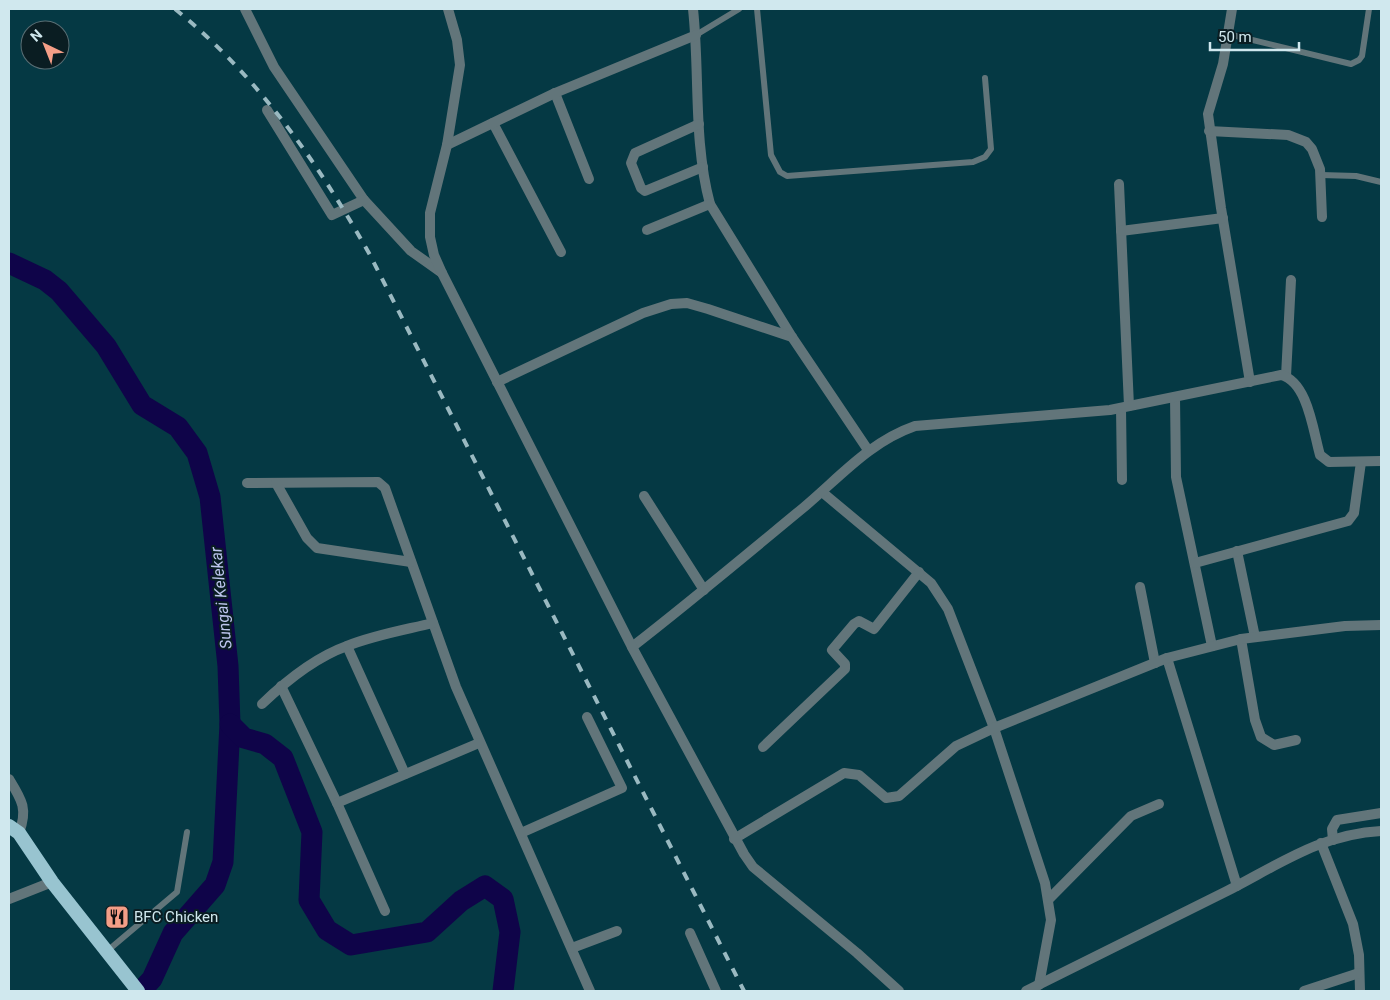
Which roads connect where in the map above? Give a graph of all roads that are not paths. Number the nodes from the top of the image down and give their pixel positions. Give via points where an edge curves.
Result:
1 (245, 9) edge
2 (448, 9) edge
3 (693, 9) edge
4 (739, 9) edge
5 (757, 9) edge
6 (1232, 9) edge
7 (1369, 9) edge
8 (1228, 34) junction
9 (696, 36) junction
10 (985, 78) dead end
11 (556, 93) junction
12 (267, 110) dead end
13 (493, 123) junction
14 (699, 124) junction
15 (1210, 131) junction
16 (447, 144) junction
17 (703, 167) junction
18 (1321, 175) junction
19 (589, 179) dead end
20 (1381, 182) edge
21 (1119, 184) dead end
22 (364, 200) junction
23 (710, 204) junction
24 (1223, 218) junction
25 (1322, 218) dead end
26 (647, 230) dead end
27 (1121, 230) junction
28 (561, 252) dead end
29 (442, 274) junction
30 (1291, 280) dead end
31 (792, 337) junction
32 (1286, 376) junction
33 (497, 382) junction
34 (1250, 382) junction
35 (1175, 397) junction
36 (1125, 407) junction
37 (868, 450) junction
38 (1361, 462) junction
39 (1381, 462) edge
40 (1122, 480) dead end
41 (276, 483) junction
42 (247, 484) dead end
43 (822, 492) junction
44 (644, 496) dead end
45 (1237, 551) junction
46 (411, 562) junction
47 (1195, 562) junction
48 (919, 572) junction
49 (1140, 586) dead end
50 (704, 590) junction
51 (432, 623) junction
52 (1381, 625) edge
53 (1255, 637) junction
54 (1241, 639) junction
55 (347, 646) junction
56 (1212, 646) junction
57 (632, 647) junction
58 (1166, 658) junction
59 (1155, 663) junction
60 (281, 686) junction
61 (262, 704) dead end
62 (587, 717) dead end
63 (994, 728) junction
64 (1296, 740) dead end
65 (479, 743) junction
66 (763, 747) dead end
67 (405, 774) junction
68 (9, 780) edge
69 (337, 803) junction
70 (1159, 804) dead end
71 (1381, 813) edge
72 (14, 829) edge
73 (1381, 831) edge
74 (187, 832) dead end
75 (521, 833) junction
76 (734, 839) junction
77 (1333, 840) junction
78 (1322, 843) junction
79 (52, 882) junction
80 (1237, 886) junction
81 (9, 898) edge
82 (1049, 899) junction
83 (386, 911) dead end
84 (617, 931) dead end
85 (690, 933) dead end
86 (572, 948) junction
87 (105, 952) junction
88 (1359, 973) junction
89 (1038, 985) junction
90 (134, 987) edge
91 (590, 991) edge
92 (716, 991) edge
93 (899, 991) edge
94 (1026, 991) edge
95 (1304, 991) edge
96 (1360, 991) edge

1 - 22 street via 274,67
2 - 16 street via 460,65
3 - 9 street
4 - 9 lane
5 - 10 lane via 771,155 780,172 787,176 973,162 985,157 991,149
6 - 8 street
7 - 8 lane via 1362,56 1351,64
8 - 15 street via 1223,64 1209,106
9 - 11 street
9 - 14 street
11 - 13 street
11 - 19 street
12 - 22 street via 332,215
13 - 16 street
13 - 28 street
14 - 17 street
14 - 17 street via 635,153 630,163 645,191
15 - 18 street via 1299,138 1312,150
15 - 24 street
16 - 29 street via 430,212 430,237
17 - 23 street
18 - 20 lane via 1356,176
18 - 25 street
21 - 27 street
22 - 29 street via 411,251
23 - 26 street
23 - 31 street
24 - 27 street
24 - 34 street
27 - 36 street
29 - 33 street
30 - 32 street
31 - 33 street via 708,308 688,303 671,304 643,313
31 - 37 street
32 - 34 street
32 - 38 street via 1296,383 1304,396 1323,459
33 - 57 street
34 - 35 street
35 - 36 street
35 - 47 street via 1176,476
36 - 37 street via 915,426
36 - 40 street
37 - 43 street
38 - 39 street
38 - 45 street via 1354,513 1348,521
41 - 42 street
41 - 46 street via 312,545 324,550
41 - 46 street via 378,482 389,497
43 - 48 street
43 - 50 street
44 - 50 street
45 - 47 street
45 - 53 street
46 - 51 street
47 - 56 street
48 - 63 street via 931,582 948,609
48 - 66 street via 874,629 859,621 854,624 832,650 845,664 844,669
49 - 59 street
50 - 57 street
51 - 55 street
51 - 65 street
52 - 53 street
53 - 54 street
54 - 56 street
54 - 64 street via 1261,737 1274,745
55 - 60 street via 332,652
55 - 67 street
56 - 58 street
57 - 76 street
58 - 59 street
58 - 80 street
59 - 63 street
60 - 61 street
60 - 69 street
62 - 75 street via 622,788
63 - 76 street via 956,746 899,796 886,798 859,775 844,773
63 - 82 street
65 - 67 street
65 - 75 street
67 - 69 street
68 - 72 street via 18,793 25,814
69 - 83 street
70 - 82 street via 1131,816
71 - 77 street via 1337,820 1332,829
72 - 79 highway
73 - 77 street
74 - 87 lane via 177,892
75 - 86 street
76 - 93 street via 753,867
77 - 78 street
78 - 80 street via 1287,857
78 - 88 street via 1353,924
79 - 81 street
79 - 87 highway
80 - 89 street
82 - 89 street via 1051,920
84 - 86 street
85 - 92 street
86 - 91 street
87 - 90 highway
88 - 95 street
88 - 96 street
89 - 94 street

